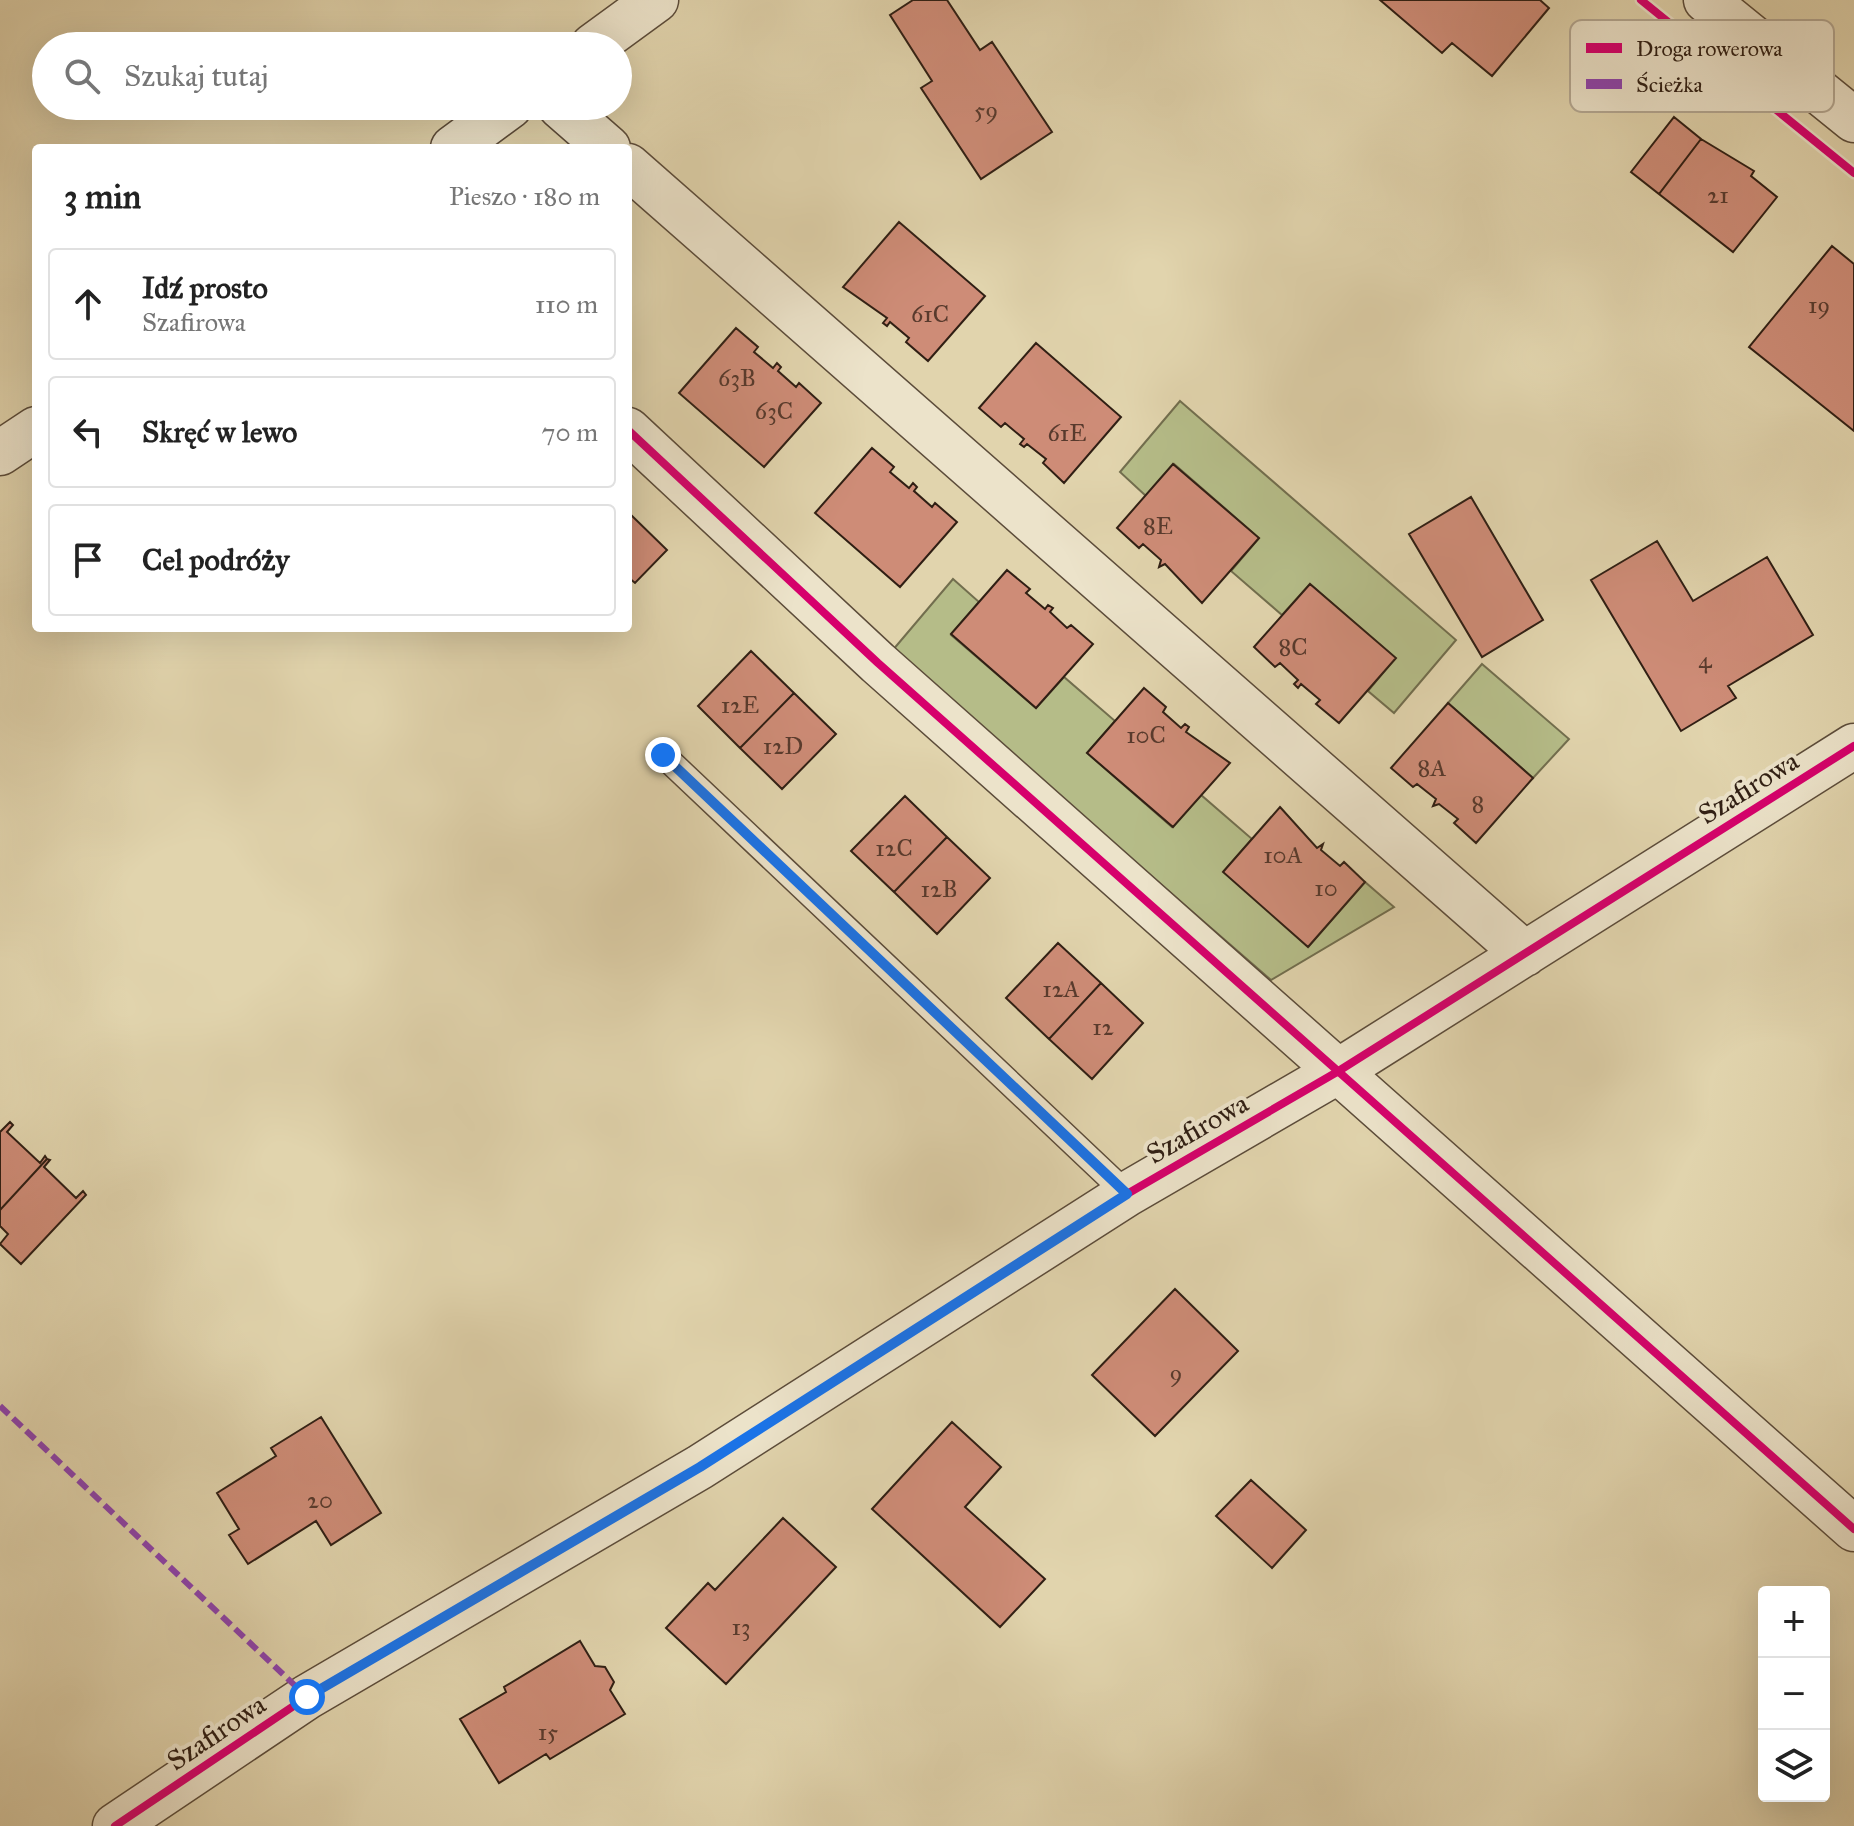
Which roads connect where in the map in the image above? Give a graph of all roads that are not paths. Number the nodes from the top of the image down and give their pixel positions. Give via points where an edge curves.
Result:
1 (656, 0) edge
2 (1706, 0) edge
3 (1731, 20) edge
4 (612, 32) edge
5 (1834, 104) edge
6 (491, 120) edge
7 (576, 120) edge
8 (1854, 120) edge
9 (458, 144) edge
10 (603, 144) edge
11 (632, 170) edge
12 (32, 432) edge
13 (632, 434) edge
14 (0, 453) edge
15 (1854, 746) edge
16 (663, 755) dead end
17 (1525, 954) junction
18 (1337, 1072) junction
19 (1127, 1194) junction
20 (1854, 1529) edge
21 (115, 1826) edge

1 - 4 street
2 - 3 street
5 - 8 street
6 - 9 street
7 - 10 street
11 - 17 street
12 - 14 street
13 - 18 street via 878,663
15 - 17 street, Szafirowa
16 - 19 lane
17 - 18 street, Szafirowa
18 - 19 street, Szafirowa
18 - 20 street
19 - 21 street, Szafirowa via 700,1467 307,1697

